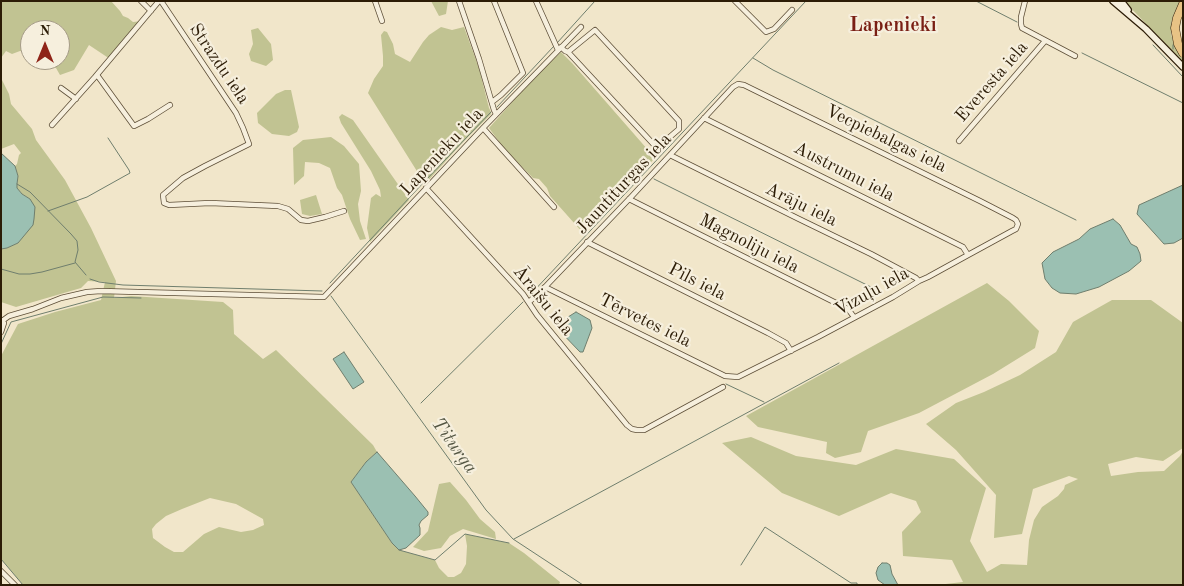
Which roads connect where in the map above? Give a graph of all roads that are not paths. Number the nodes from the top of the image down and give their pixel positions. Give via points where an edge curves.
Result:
1 (141, 1) edge
2 (160, 1) edge
3 (375, 1) edge
4 (459, 1) edge
5 (494, 1) edge
6 (536, 1) edge
7 (735, 1) edge
8 (1025, 1) edge
9 (1113, 1) edge
10 (1121, 1) edge
11 (1183, 4) edge
12 (792, 10) dead end
13 (151, 11) junction
14 (1134, 18) junction
15 (382, 21) dead end
16 (581, 27) dead end
17 (1045, 41) junction
18 (559, 49) junction
19 (568, 52) junction
20 (1183, 53) edge
21 (1075, 56) dead end
22 (1183, 67) edge
23 (97, 75) junction
24 (738, 84) joint
25 (61, 88) dead end
26 (76, 99) junction
27 (492, 102) junction
28 (170, 105) dead end
29 (496, 114) junction
30 (704, 118) junction
31 (52, 125) dead end
32 (482, 128) junction
33 (960, 141) dead end
34 (670, 155) junction
35 (426, 188) junction
36 (629, 199) junction
37 (554, 207) dead end
38 (344, 211) dead end
39 (1018, 224) joint
40 (587, 242) junction
41 (968, 255) junction
42 (920, 281) junction
43 (545, 288) junction
44 (529, 302) junction
45 (854, 317) junction
46 (2, 321) edge
47 (1, 332) edge
48 (791, 350) junction
49 (734, 378) joint
50 (723, 387) dead end
51 (1, 571) edge
52 (15, 585) edge

1 - 13 street
2 - 13 street
2 - 38 street, Strazdu iela via 236,114 249,144 183,178 163,194 164,202 169,205 278,206 308,221
3 - 15 street
4 - 27 street
5 - 27 street via 523,73
6 - 18 street
7 - 12 street via 766,32 774,29
8 - 17 street via 1022,28
9 - 14 main road
10 - 14 main road
11 - 20 highway via 1175,28
13 - 23 street
14 - 22 main road
16 - 18 street, Lapenieku iela
17 - 21 street
17 - 33 street, Everesta iela
18 - 19 street
18 - 29 street, Lapenieku iela
19 - 19 street via 657,148 679,129 679,121 595,30
23 - 26 street
23 - 28 street via 134,126
24 - 30 street, Jauntiturgas iela
24 - 39 street, Vecpiebalgas iela via 980,201 1013,218
25 - 26 street
26 - 31 street
27 - 29 street
29 - 32 street, Lapenieku iela
30 - 34 street, Jauntiturgas iela
30 - 41 street, Austrumu iela via 963,247
32 - 35 street, Lapenieku iela
32 - 37 street
34 - 36 street, Jauntiturgas iela
34 - 42 street, Arāju iela
35 - 44 street, Āraišu iela
35 - 46 street, Lapenieku iela via 324,297 87,292 61,298
36 - 40 street, Jauntiturgas iela
36 - 45 street, Magnoliju iela via 848,309
39 - 41 street, Vizuļu iela via 1012,232
40 - 43 street, Jauntiturgas iela
40 - 48 street, Pils iela via 768,333 786,343
41 - 42 street, Vizuļu iela
42 - 45 street, Vizuļu iela
43 - 44 street, Jauntiturgas iela
43 - 49 street, Tērvetes iela
44 - 50 street, Āraišu iela via 632,429 644,430
45 - 48 street, Vizuļu iela
46 - 47 street
48 - 49 street, Vizuļu iela
51 - 52 street

